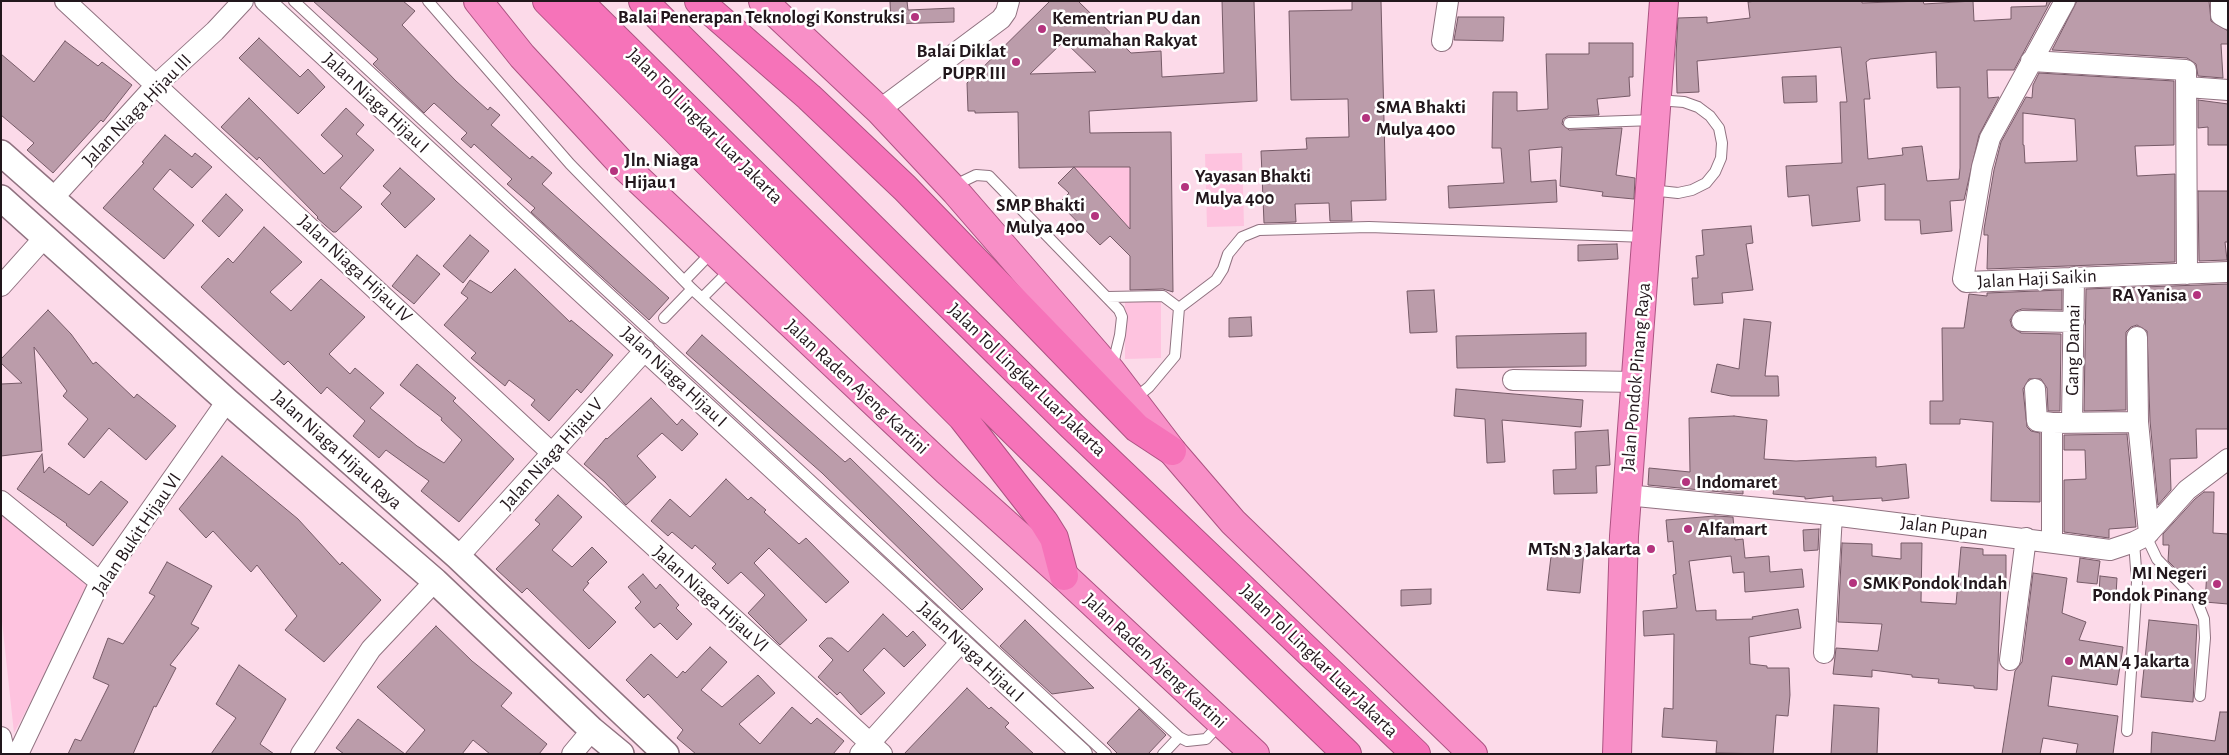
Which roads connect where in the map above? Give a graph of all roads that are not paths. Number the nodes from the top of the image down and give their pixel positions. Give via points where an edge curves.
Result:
1 (65, 1) edge
2 (243, 1) edge
3 (265, 1) edge
4 (294, 1) edge
5 (428, 1) edge
6 (478, 1) edge
7 (547, 1) edge
8 (578, 1) edge
9 (643, 1) edge
10 (698, 1) edge
11 (762, 1) edge
12 (1009, 1) edge
13 (1448, 1) edge
14 (1664, 1) edge
15 (2065, 1) edge
16 (2221, 1) edge
17 (2228, 19) edge
18 (1442, 41) dead end
19 (2031, 61) junction
20 (156, 85) junction
21 (2187, 87) junction
22 (2228, 90) edge
23 (879, 110) junction
24 (1655, 110) junction
25 (1569, 123) dead end
26 (1, 153) edge
27 (951, 187) junction
28 (1650, 190) junction
29 (1, 198) edge
30 (53, 198) junction
31 (1647, 237) junction
32 (44, 238) junction
33 (722, 259) junction
34 (2228, 272) edge
35 (2187, 274) junction
36 (2074, 277) junction
37 (684, 281) junction
38 (1, 286) edge
39 (692, 289) junction
40 (1107, 297) junction
41 (702, 298) junction
42 (1181, 307) junction
43 (664, 318) dead end
44 (2022, 321) dead end
45 (2074, 322) junction
46 (2137, 337) dead end
47 (645, 350) junction
48 (1111, 371) junction
49 (1513, 380) dead end
50 (1637, 382) junction
51 (2035, 389) dead end
52 (1134, 400) junction
53 (227, 401) junction
54 (2138, 422) junction
55 (2052, 423) junction
56 (2072, 423) junction
57 (1172, 451) junction
58 (553, 454) junction
59 (2228, 458) edge
60 (1626, 495) junction
61 (1, 501) edge
62 (1832, 515) junction
63 (2143, 537) junction
64 (2026, 538) junction
65 (2052, 542) junction
66 (458, 557) junction
67 (1064, 576) junction
68 (436, 581) junction
69 (100, 582) junction
70 (533, 628) junction
71 (961, 642) junction
72 (510, 651) junction
73 (1824, 653) dead end
74 (2010, 660) dead end
75 (2200, 696) dead end
76 (1222, 723) junction
77 (592, 730) junction
78 (2127, 731) dead end
79 (1, 737) edge
80 (1178, 737) junction
81 (870, 750) edge
82 (5, 754) edge
83 (18, 754) edge
84 (301, 754) edge
85 (572, 754) edge
86 (621, 754) edge
87 (666, 754) edge
88 (1082, 754) edge
89 (1106, 754) edge
90 (1163, 754) edge
91 (1255, 754) edge
92 (1347, 754) edge
93 (1416, 754) edge
94 (1473, 754) edge
95 (1617, 754) edge

1 - 20 street, Jalan Niaga Hijau IV
2 - 20 street, Jalan Niaga Hijau III
3 - 47 street, Jalan Niaga Hijau I
4 - 89 lane
5 - 37 lane via 570,164
6 - 33 highway, Jalan Raden Ajeng Kartini via 522,56 621,163
7 - 67 highway via 962,418 1044,522 1054,538
8 - 92 highway, Jalan Tol Lingkar Luar Jakarta via 1035,452
9 - 93 highway, Jalan Tol Lingkar Luar Jakarta via 1072,426
10 - 57 highway via 905,188 1137,428
11 - 23 highway
12 - 23 street via 1001,19
13 - 18 street
14 - 24 highway, Jalan Pondok Pinang Raya
15 - 19 street
16 - 17 street via 2221,15
19 - 21 street via 2186,70
19 - 36 street, Jalan Haji Saikin via 1990,138 1982,167 1964,279 1966,282
20 - 30 street, Jalan Niaga Hijau III
20 - 58 street, Jalan Niaga Hijau IV
21 - 22 street
21 - 35 street
23 - 27 highway
24 - 25 lane
24 - 28 highway, Jalan Pondok Pinang Raya
24 - 28 lane via 1684,102 1698,106 1718,128 1722,143 1716,172 1706,183 1678,193
26 - 30 street, Jalan Niaga Hijau Raya
27 - 40 lane via 976,176 989,176
27 - 48 highway
28 - 31 highway, Jalan Pondok Pinang Raya
29 - 32 street, Jalan Niaga Hijau Raya
30 - 66 street, Jalan Niaga Hijau Raya
31 - 42 lane via 1369,227 1259,230 1233,245 1223,269 1209,288
31 - 50 highway, Jalan Pondok Pinang Raya
32 - 38 street
32 - 53 street, Jalan Niaga Hijau Raya
33 - 37 lane
33 - 41 lane
33 - 67 highway, Jalan Raden Ajeng Kartini via 947,472
34 - 35 street, Jalan Haji Saikin
35 - 36 street, Jalan Haji Saikin
36 - 45 street, Gang Damai
37 - 39 lane
39 - 41 lane
39 - 43 lane
40 - 42 lane via 1163,296
40 - 48 lane via 1120,310 1122,317
41 - 80 lane
42 - 52 lane via 1175,356
44 - 45 street
45 - 56 street, Gang Damai
46 - 54 street
47 - 58 street, Jalan Niaga Hijau V
47 - 71 street, Jalan Niaga Hijau I
48 - 52 highway
49 - 50 street
50 - 60 highway, Jalan Pondok Pinang Raya
51 - 55 street via 2038,421
52 - 57 highway
53 - 68 street, Jalan Niaga Hijau Raya
53 - 69 street, Jalan Bukit Hijau VI
54 - 56 street, Gang Damai
54 - 63 street
55 - 56 street, Gang Damai
55 - 65 street
57 - 94 highway via 1233,522
58 - 66 street, Jalan Niaga Hijau V
58 - 81 street, Jalan Niaga Hijau VI
59 - 63 street via 2187,490
60 - 62 street, Jalan Pupan
60 - 95 highway, Jalan Pondok Pinang Raya
61 - 69 street
62 - 64 street, Jalan Pupan
62 - 73 street
63 - 65 street, Jalan Pupan via 2110,550
63 - 75 lane via 2157,559 2197,601 2204,619
63 - 78 lane
64 - 65 street, Jalan Pupan
64 - 74 street
66 - 70 street, Jalan Niaga Hijau Raya
67 - 76 highway, Jalan Raden Ajeng Kartini
68 - 72 street, Jalan Niaga Hijau Raya
68 - 84 street via 371,649
69 - 83 street, Jalan Bukit Hijau VI
70 - 72 street
70 - 87 street, Jalan Niaga Hijau Raya
71 - 81 street
71 - 88 street, Jalan Niaga Hijau I
72 - 77 street, Jalan Niaga Hijau Raya
76 - 80 lane via 1206,739 1187,741
76 - 91 highway, Jalan Raden Ajeng Kartini
77 - 85 street
77 - 86 street, Jalan Niaga Hijau Raya
79 - 82 street
80 - 90 lane

